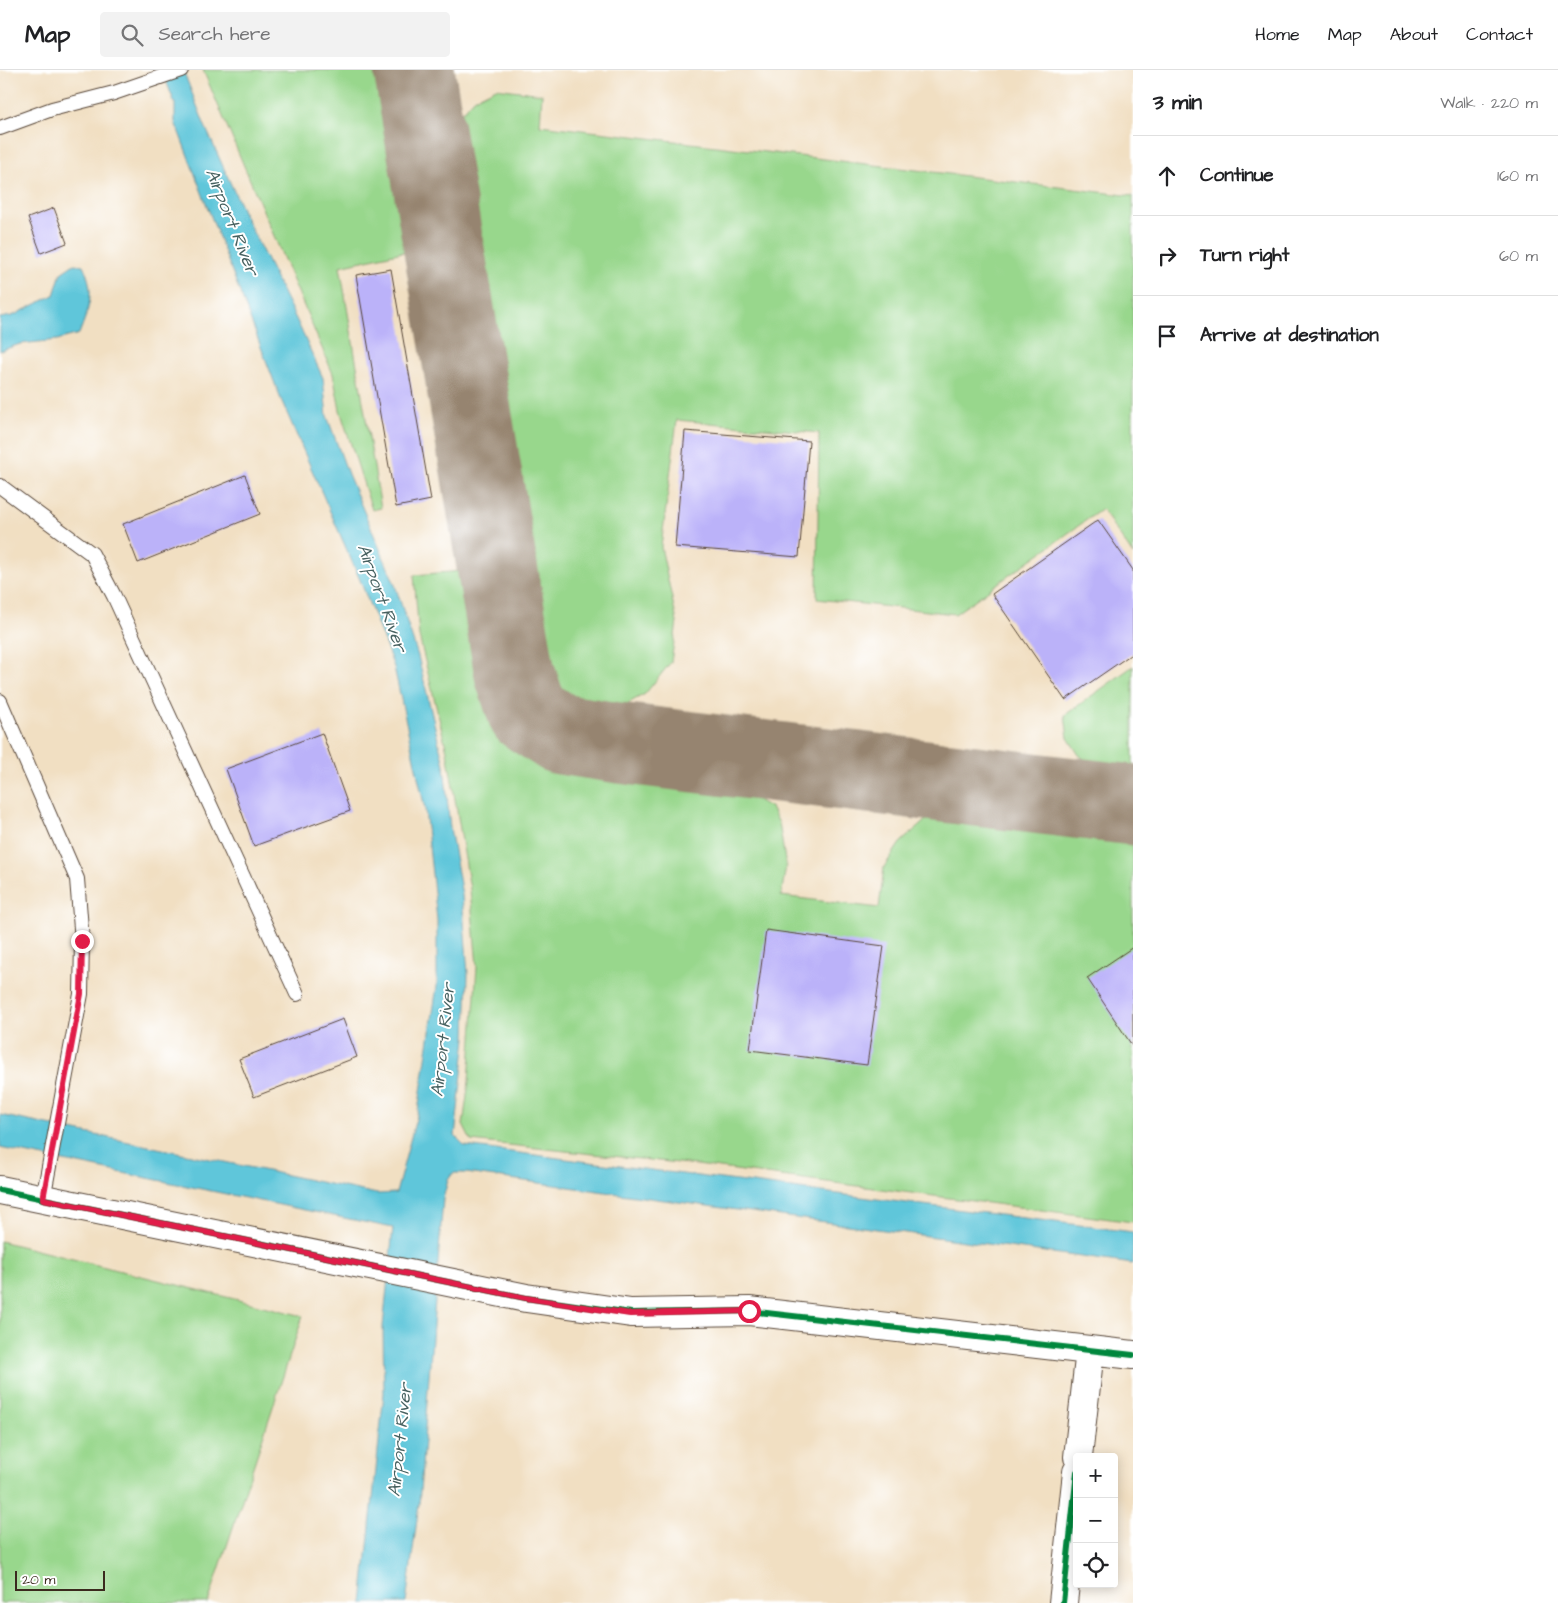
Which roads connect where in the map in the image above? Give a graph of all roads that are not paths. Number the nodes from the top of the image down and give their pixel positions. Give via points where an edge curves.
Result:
1 (181, 70) edge
2 (0, 128) edge
3 (0, 486) edge
4 (0, 701) edge
5 (298, 994) dead end
6 (0, 1190) edge
7 (43, 1199) junction
8 (1090, 1350) junction
9 (1133, 1354) edge
10 (1078, 1453) edge
11 (1074, 1498) edge
12 (1063, 1603) edge

1 - 2 lane via 114,93 52,108
3 - 5 lane via 92,554
4 - 7 lane via 77,879 82,941 81,994
6 - 7 street
7 - 8 street via 526,1298 630,1314 749,1311
8 - 9 street
8 - 10 street
11 - 12 street

